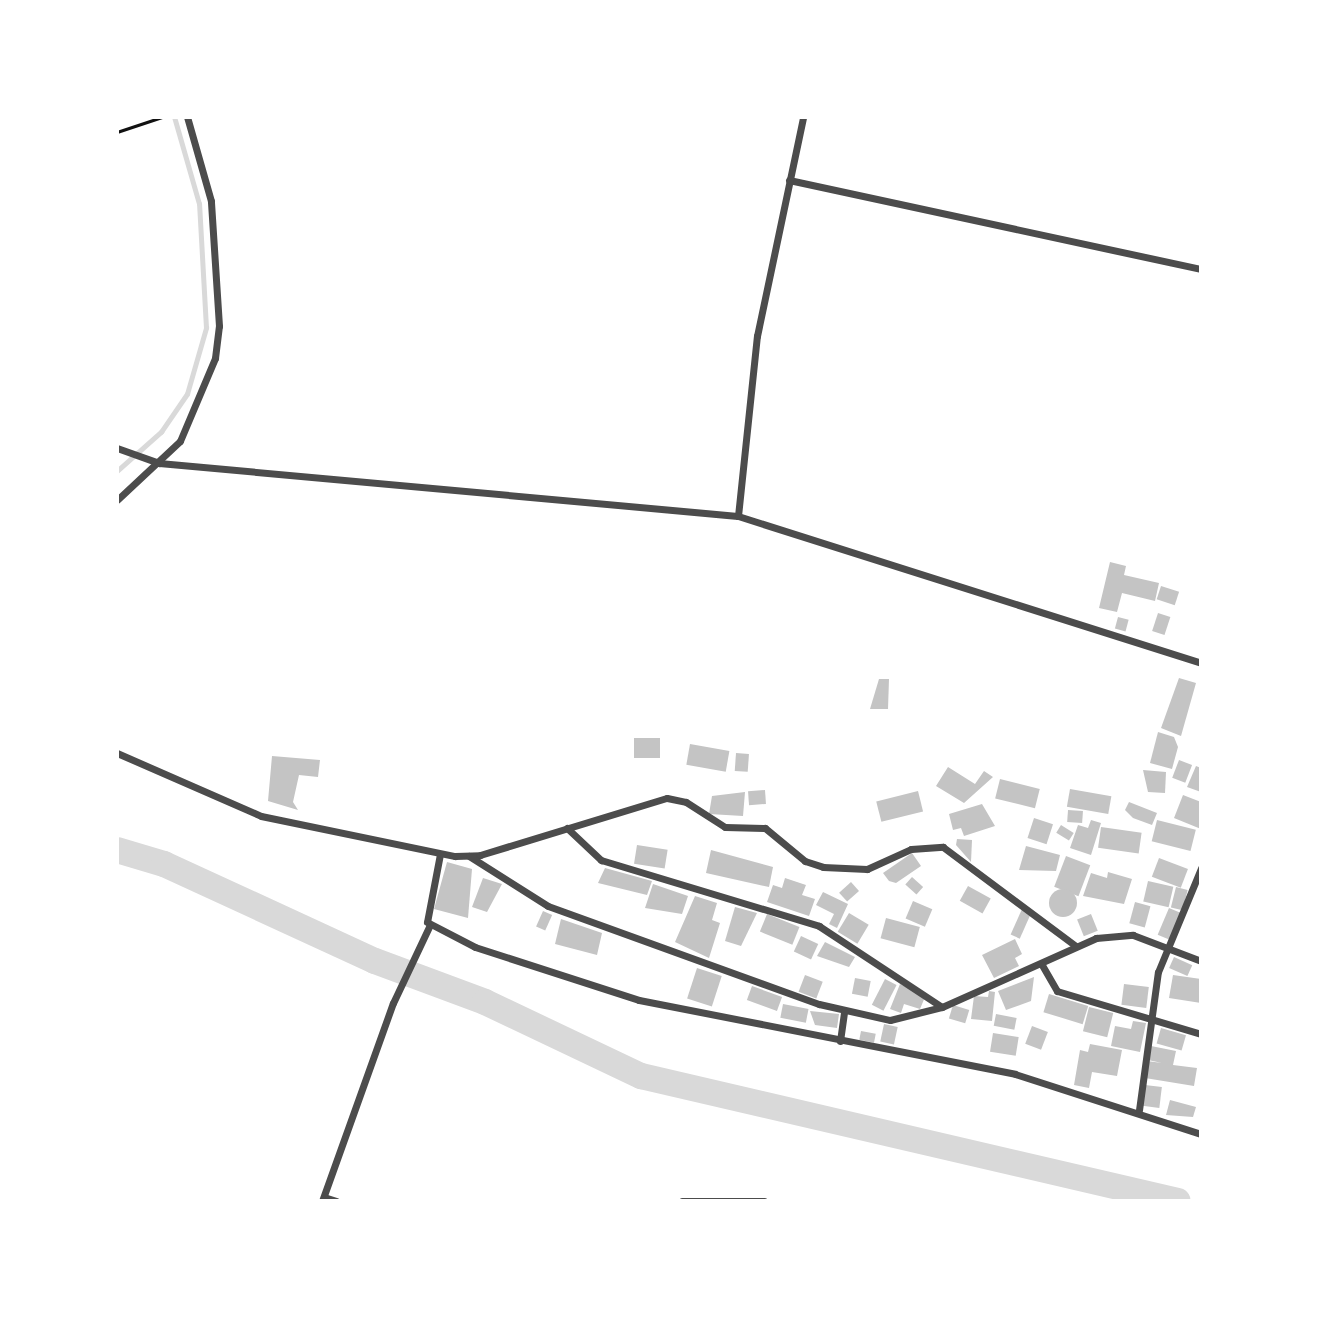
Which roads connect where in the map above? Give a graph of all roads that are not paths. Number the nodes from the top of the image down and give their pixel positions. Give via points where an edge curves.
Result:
1 (187, 117) edge
2 (803, 117) edge
3 (789, 180) junction
4 (1201, 269) edge
5 (117, 448) edge
6 (159, 463) junction
7 (117, 500) edge
8 (738, 516) junction
9 (1201, 663) edge
10 (117, 753) edge
11 (567, 828) junction
12 (440, 854) junction
13 (470, 856) junction
14 (1201, 868) edge
15 (429, 927) junction
16 (1076, 946) junction
17 (1172, 947) junction
18 (1201, 961) edge
19 (1042, 965) junction
20 (942, 1007) junction
21 (844, 1011) junction
22 (1150, 1020) junction
23 (1201, 1034) edge
24 (840, 1041) junction
25 (1139, 1110) junction
26 (1201, 1134) edge
27 (323, 1199) edge
28 (335, 1201) edge
29 (682, 1201) edge
30 (764, 1201) edge

1 - 6 street via 211,201 219,326 195,411
2 - 3 street
3 - 4 street
3 - 8 street via 751,372
5 - 6 street
6 - 7 street
6 - 8 street
8 - 9 street
10 - 12 street via 261,817
11 - 13 street
11 - 16 street via 667,798 687,802 725,827 765,828 805,861 824,867 867,869 911,849 943,847
11 - 20 street via 601,860 819,926
12 - 13 street
12 - 15 street
13 - 21 street via 548,906
14 - 17 street
15 - 24 street via 565,980
15 - 27 street via 399,989
16 - 17 street via 1124,934
16 - 19 street
17 - 18 street
17 - 22 street via 1158,972
19 - 20 street
19 - 22 street via 1058,991
20 - 21 street via 890,1020
21 - 24 street
22 - 23 street
22 - 25 street
24 - 25 street via 1015,1074
25 - 26 street
27 - 28 street
29 - 30 street

